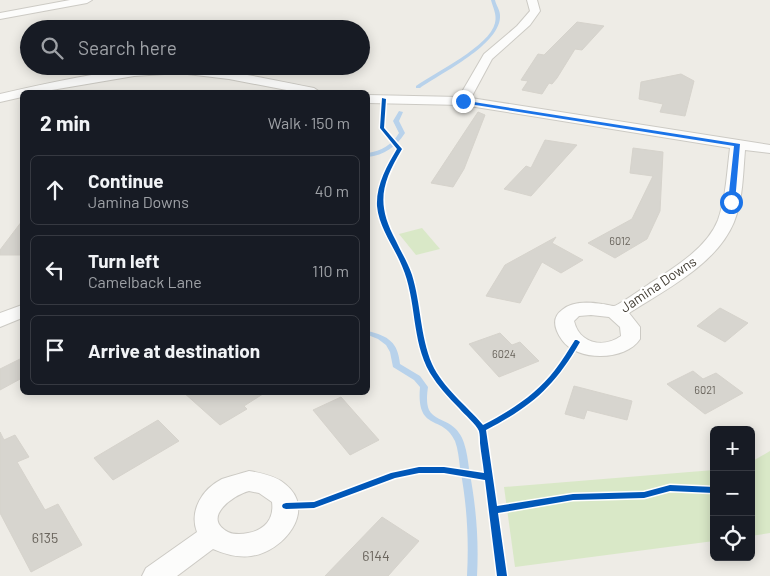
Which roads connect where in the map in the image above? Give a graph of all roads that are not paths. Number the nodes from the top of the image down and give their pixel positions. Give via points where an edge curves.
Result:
1 (87, 0) edge
2 (532, 0) edge
3 (0, 16) edge
4 (107, 75) edge
5 (223, 75) edge
6 (37, 90) edge
7 (304, 90) edge
8 (20, 94) edge
9 (0, 98) edge
10 (370, 98) edge
11 (463, 101) junction
12 (738, 145) junction
13 (770, 149) edge
14 (20, 312) edge
15 (616, 313) dead end
16 (0, 321) edge
17 (212, 535) dead end
18 (156, 576) edge

1 - 3 street
2 - 11 street via 535,11 529,21 492,52
4 - 6 street
5 - 7 street
8 - 9 street
10 - 11 street
11 - 12 street
12 - 13 street
12 - 15 street, Jamina Downs via 726,223 716,237 702,254
14 - 16 street
17 - 18 street

